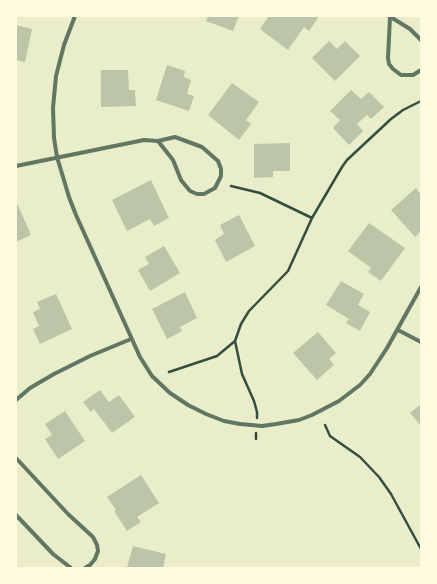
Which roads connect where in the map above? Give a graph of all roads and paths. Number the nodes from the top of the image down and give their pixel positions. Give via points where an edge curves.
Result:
1 (76, 16) edge
2 (390, 16) edge
3 (421, 40) edge
4 (421, 70) edge
5 (421, 100) edge
6 (158, 141) junction
7 (57, 157) junction
8 (16, 166) edge
9 (231, 186) dead end
10 (312, 218) junction
11 (421, 287) edge
12 (398, 330) junction
13 (131, 339) junction
14 (235, 341) junction
15 (421, 342) edge
16 (169, 372) dead end
17 (16, 400) edge
18 (325, 425) dead end
19 (257, 426) junction
20 (256, 439) dead end
21 (16, 458) edge
22 (16, 515) edge
23 (421, 549) edge
24 (71, 568) edge
25 (86, 568) edge

1 - 7 street via 64,45 56,76 53,108
2 - 3 street
2 - 4 street via 389,64 401,75 413,75
5 - 10 path via 391,119 347,160
6 - 6 street via 173,160 181,180 190,191 204,194 220,182 221,169 218,161 194,143 175,137
6 - 7 street via 144,140
7 - 8 street
7 - 13 street via 76,215
9 - 10 path via 260,193
10 - 14 path via 288,271 248,311
11 - 12 street
12 - 15 street
12 - 19 street via 370,374 339,402 299,420
13 - 17 street via 54,374
13 - 19 street via 152,376 179,399 216,418
14 - 16 path via 217,356
14 - 19 path via 242,374 257,412
18 - 23 path via 330,436 360,457 379,477
19 - 20 path
21 - 25 street via 93,537 98,551 95,559
22 - 24 street via 52,554

